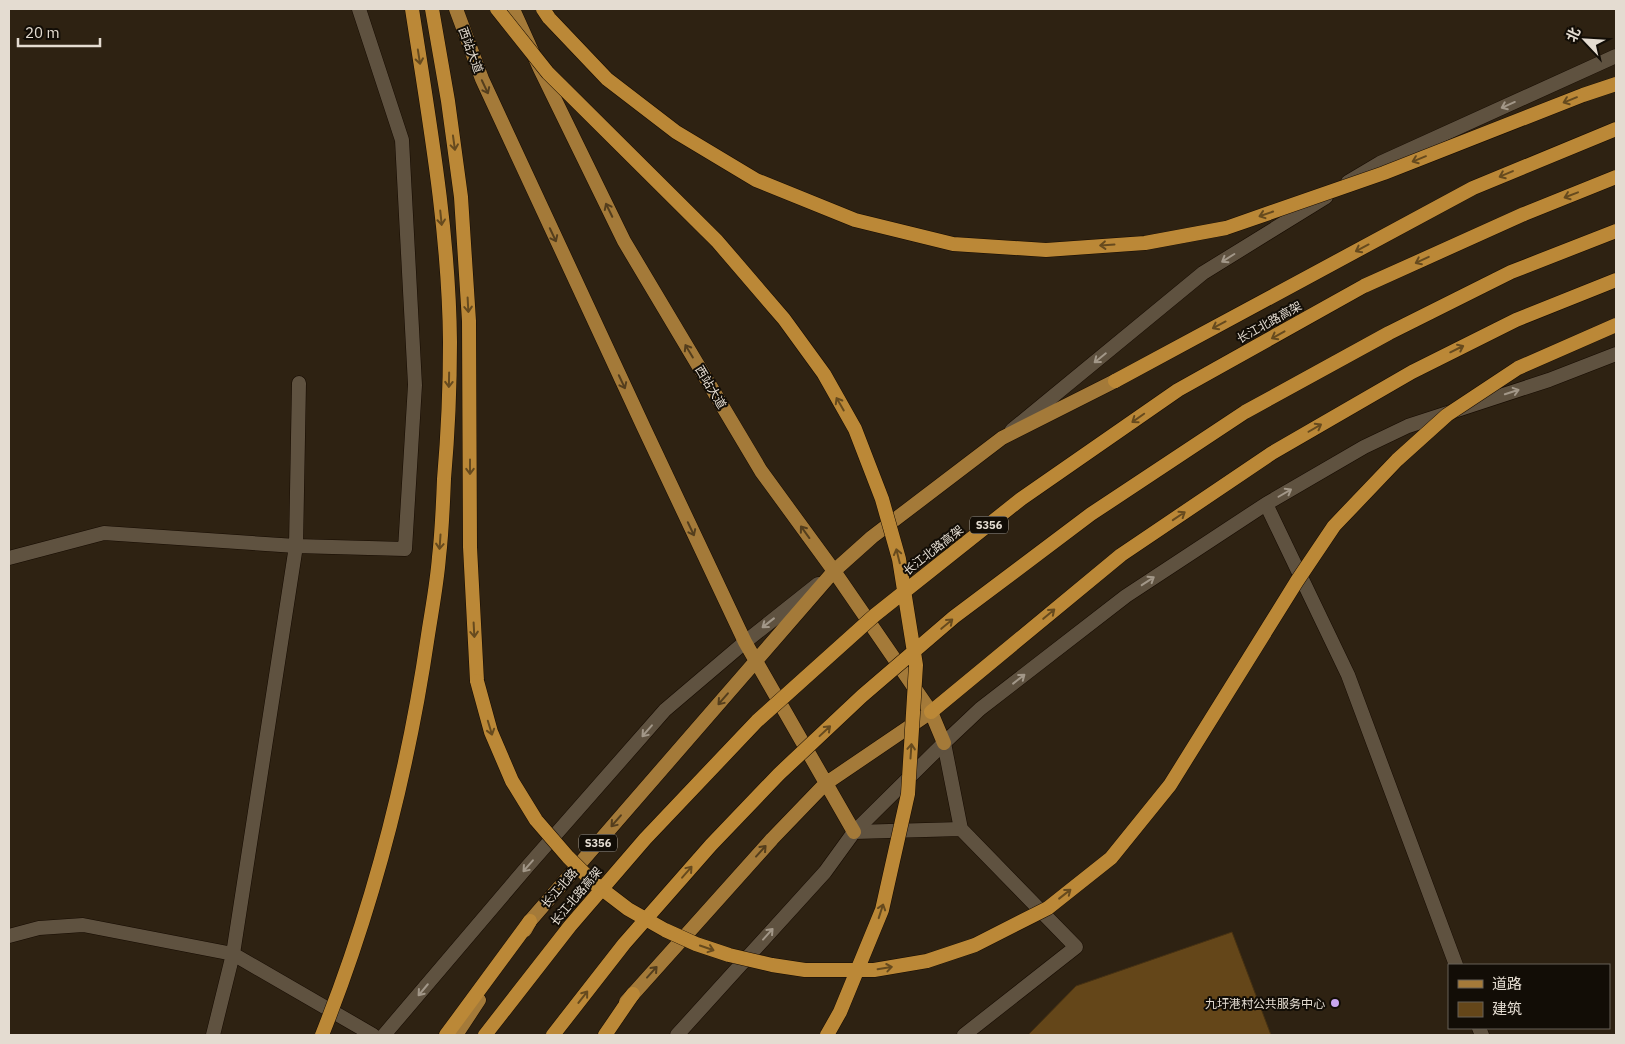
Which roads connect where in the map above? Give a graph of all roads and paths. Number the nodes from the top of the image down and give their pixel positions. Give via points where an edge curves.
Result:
1 (359, 9) edge
2 (412, 9) edge
3 (432, 9) edge
4 (456, 9) edge
5 (497, 9) edge
6 (513, 9) edge
7 (543, 9) edge
8 (1616, 56) edge
9 (1616, 84) edge
10 (1616, 129) edge
11 (1616, 177) edge
12 (1616, 231) edge
13 (1616, 280) edge
14 (1616, 325) edge
15 (1616, 354) edge
16 (1115, 381) joint
17 (299, 383) dead end
18 (1002, 438) junction
19 (1266, 504) junction
20 (296, 546) junction
21 (9, 558) edge
22 (834, 571) junction
23 (745, 642) junction
24 (755, 662) junction
25 (931, 712) junction
26 (944, 743) junction
27 (825, 784) junction
28 (961, 829) junction
29 (854, 832) junction
30 (530, 921) junction
31 (9, 936) edge
32 (233, 954) junction
33 (1456, 964) edge
34 (633, 994) junction
35 (213, 1035) edge
36 (322, 1035) edge
37 (373, 1035) edge
38 (384, 1035) edge
39 (446, 1035) edge
40 (456, 1035) edge
41 (485, 1035) edge
42 (553, 1035) edge
43 (598, 1035) edge
44 (605, 1035) edge
45 (677, 1035) edge
46 (827, 1035) edge
47 (964, 1035) edge

1 - 20 street via 402,140 415,385 405,549
2 -> 36 highway, bridge via 435,161 446,262 450,341 439,559 421,683 383,856 361,929
3 -> 14 highway, bridge via 462,197 469,321 470,547 477,681 491,732 512,781 536,820 594,884 665,930 729,955 805,970 874,970 927,961 975,945 1048,908 1111,858 1170,784 1296,581 1334,526 1397,460 1447,415 1518,368
4 -> 23 main road, 西站大道 via 490,96
46 -> 5 highway, bridge via 840,1012 882,910 908,794 916,665 899,559 882,499 855,430 824,374 784,319 717,241 548,73
22 -> 6 main road, 西站大道 via 761,470 624,241
9 -> 7 highway, bridge via 1384,173 1226,228 1145,243 1046,250 952,244 855,220 756,180 676,132 607,79
8 -> 18 street via 1380,163 1203,273
10 -> 16 highway via 1473,188
11 -> 41 highway, 长江北路高架 / S356, bridge via 1524,214 1364,286 1178,390 1021,499 875,615 757,720 645,839
42 -> 12 highway, bridge via 624,944 772,781 862,696 954,617 1091,514 1245,412 1502,276
25 -> 13 highway via 1121,555 1272,453 1412,372 1516,320
19 -> 15 street via 1364,447 1408,426 1549,380
16 - 18 main road, 长江北路
17 - 20 street
18 - 22 main road, 长江北路 via 872,537
26 -> 19 street via 980,708 1126,596
19 - 33 street via 1348,675
20 - 21 street via 104,533
20 - 32 street
22 -> 23 street
22 - 24 main road, 长江北路
22 - 25 main road, 西站大道
23 - 24 main road, 西站大道
23 -> 38 street via 665,710
24 - 27 main road, 西站大道
24 -> 30 main road, 长江北路 / S356
25 - 26 main road, 西站大道
25 - 27 main road
26 - 28 street
26 - 29 street
27 - 29 main road, 西站大道
34 -> 27 main road
28 - 29 street
28 - 47 street via 1076,947
45 -> 29 street via 825,872
30 - 39 highway
30 - 40 main road, 长江北路 / S356
31 - 32 street via 39,928 83,925
32 - 35 street
32 - 37 street
34 - 43 main road
34 - 44 highway

